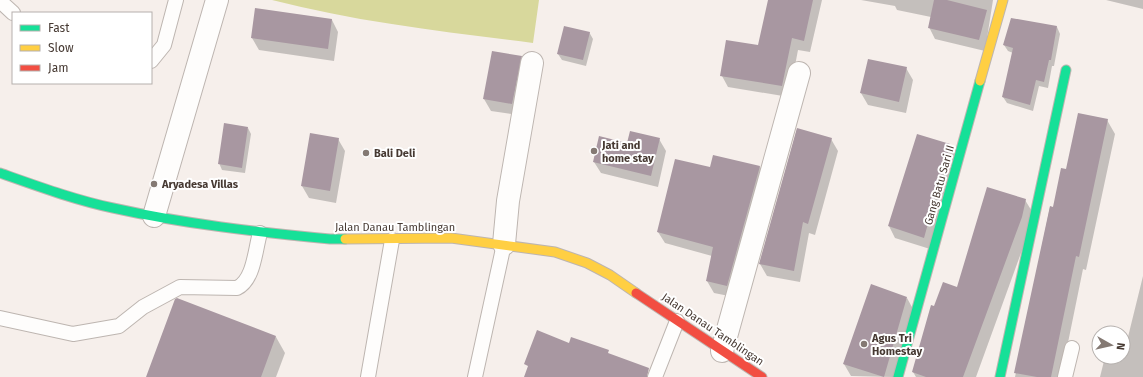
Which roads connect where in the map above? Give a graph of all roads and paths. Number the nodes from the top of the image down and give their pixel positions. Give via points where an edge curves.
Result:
1 (176, 0) edge
2 (217, 0) edge
3 (1003, 0) edge
4 (0, 1) edge
5 (13, 12) edge
6 (152, 60) edge
7 (532, 63) dead end
8 (1066, 70) dead end
9 (799, 73) dead end
10 (0, 173) edge
11 (154, 216) junction
12 (260, 233) junction
13 (392, 240) junction
14 (504, 244) junction
15 (0, 318) edge
16 (677, 321) junction
17 (1072, 348) dead end
18 (722, 351) junction
19 (368, 377) edge
20 (475, 377) edge
21 (655, 377) edge
22 (762, 377) edge
23 (898, 377) edge
24 (1000, 377) edge
25 (1065, 377) edge

1 - 6 lane via 164,45
2 - 11 street
3 - 23 street, Gang Batu Sari II
4 - 5 lane
7 - 14 street via 508,202
8 - 24 street
9 - 18 street
10 - 11 street, Jalan Danau Tamblingan via 54,192
11 - 12 street, Jalan Danau Tamblingan
12 - 13 street, Jalan Danau Tamblingan via 330,239
12 - 15 lane via 250,273 244,285 237,288 180,287 143,307 118,326 73,334
13 - 14 street, Jalan Danau Tamblingan via 451,238
13 - 19 lane
14 - 16 street, Jalan Danau Tamblingan via 555,252 587,263 610,275
14 - 20 lane
16 - 18 street, Jalan Danau Tamblingan
16 - 21 lane
17 - 25 lane
18 - 22 street, Jalan Danau Tamblingan

